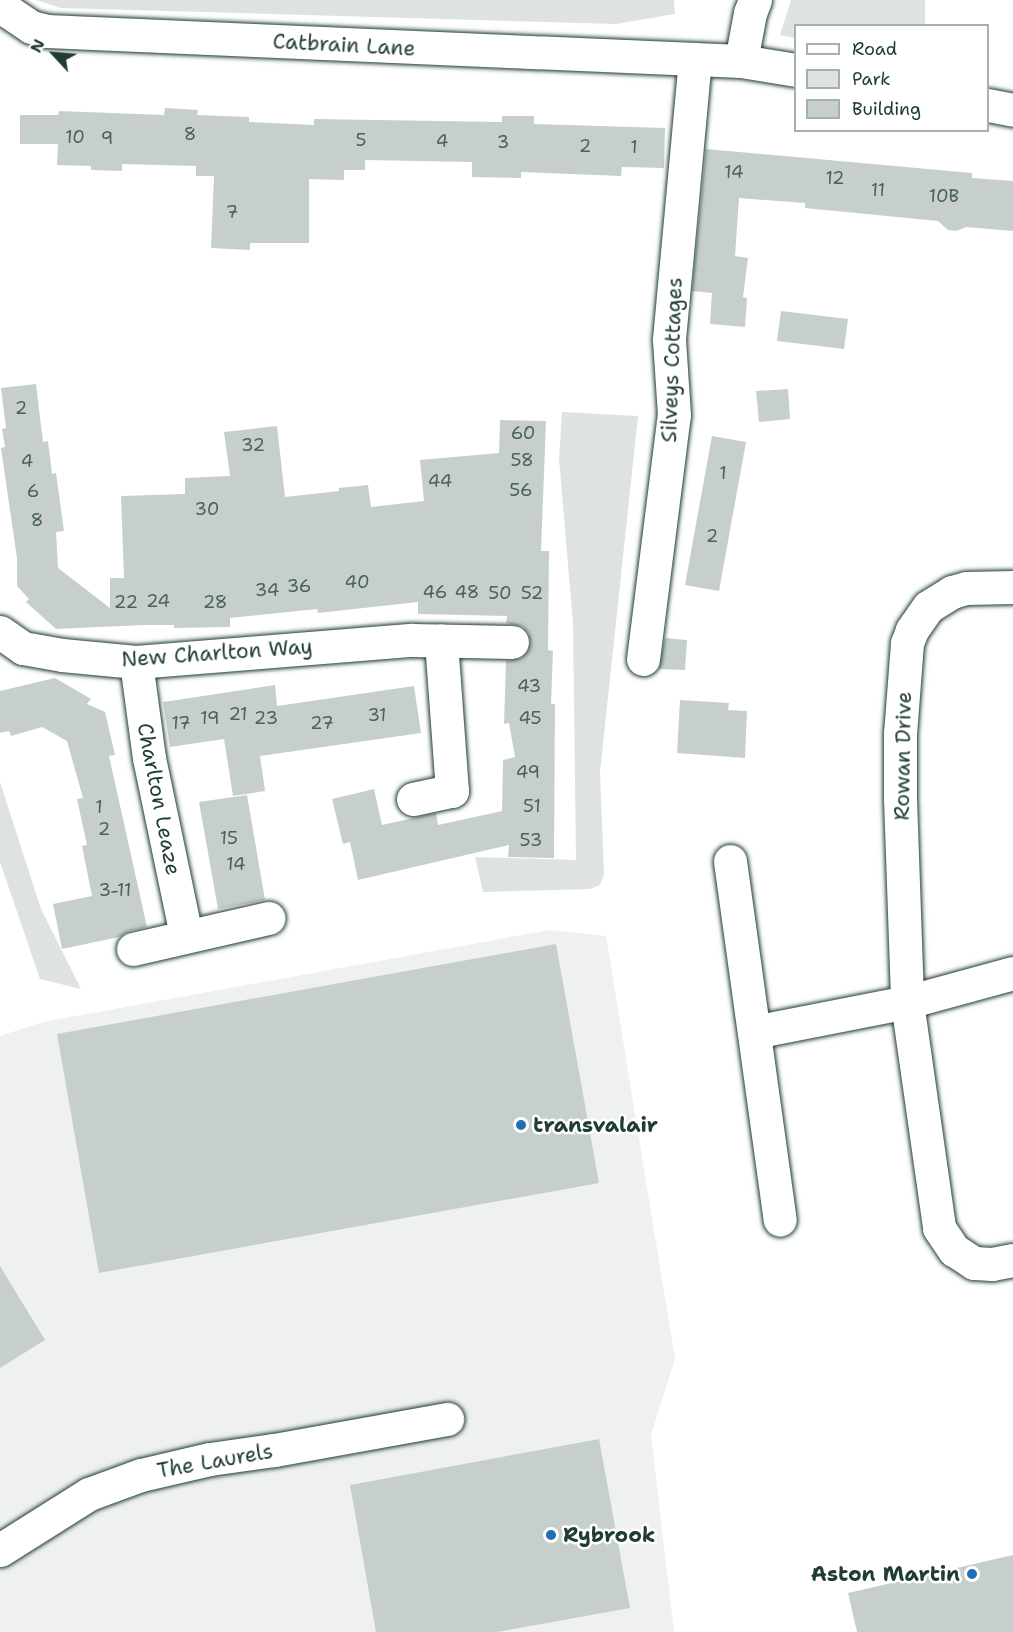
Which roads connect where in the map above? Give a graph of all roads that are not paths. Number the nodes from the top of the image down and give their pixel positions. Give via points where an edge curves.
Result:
1 (755, 0) edge
2 (0, 6) edge
3 (695, 61) junction
4 (741, 61) junction
5 (794, 70) edge
6 (989, 105) edge
7 (1013, 110) edge
8 (1013, 587) edge
9 (0, 632) edge
10 (441, 640) junction
11 (512, 642) dead end
12 (643, 659) dead end
13 (136, 662) junction
14 (414, 799) dead end
15 (730, 861) dead end
16 (268, 918) dead end
17 (186, 935) junction
18 (133, 949) dead end
19 (1013, 973) edge
20 (908, 1002) junction
21 (754, 1032) junction
22 (780, 1220) dead end
23 (1013, 1260) edge
24 (447, 1419) dead end
25 (0, 1550) edge

1 - 4 street
2 - 3 street, Catbrain Lane via 31,27 47,31
3 - 4 street, Catbrain Lane
3 - 12 street, Silveys Cottages via 669,339 674,415
4 - 5 street, Catbrain Lane
6 - 7 street
8 - 20 street, Rowan Drive via 966,588 939,598 919,618 907,643 900,798
9 - 13 street, New Charlton Way via 23,648
10 - 11 street, New Charlton Way
10 - 13 street, New Charlton Way
10 - 14 street via 452,791
13 - 17 street, Charlton Leaze via 149,758
15 - 21 street
16 - 17 street
17 - 18 street
19 - 20 street
20 - 21 street
20 - 23 street, Rowan Drive via 939,1228 954,1250 974,1263
21 - 22 street
24 - 25 street, The Laurels via 210,1459 141,1475 89,1494

